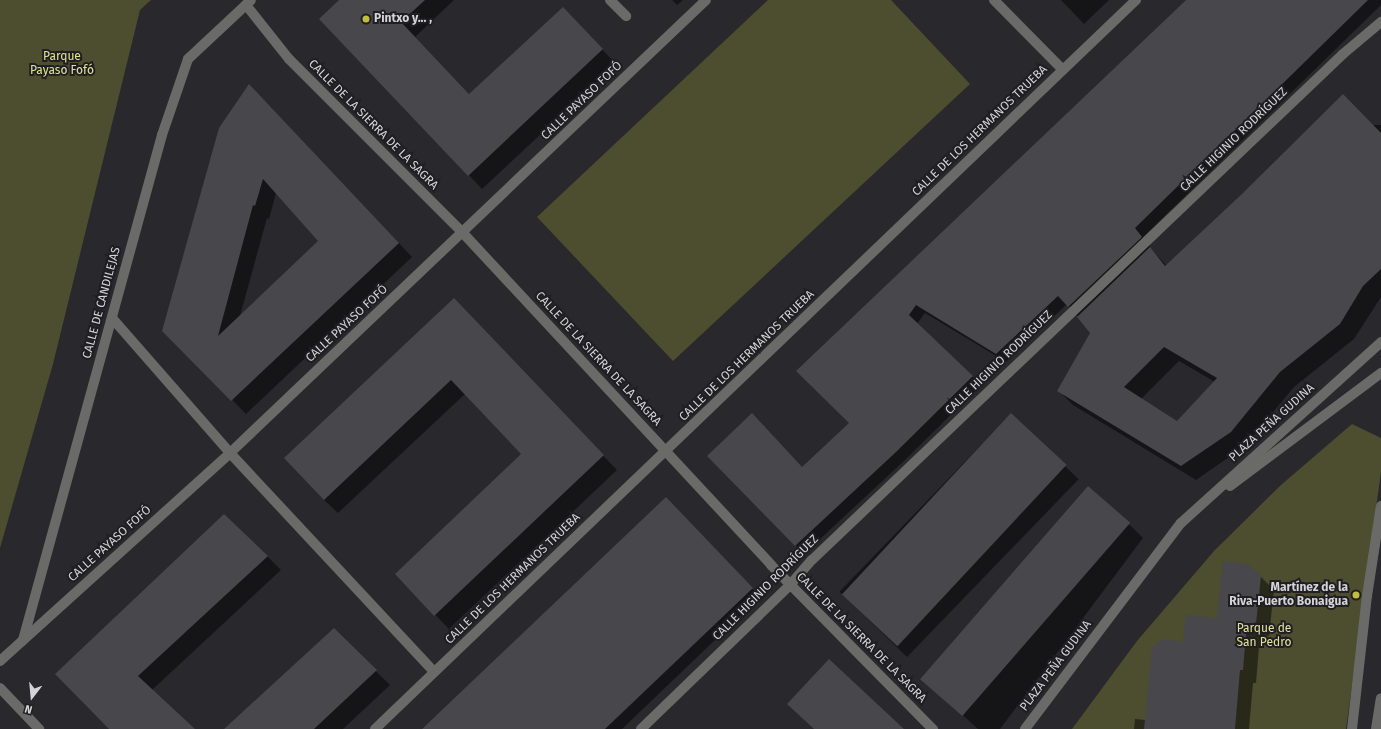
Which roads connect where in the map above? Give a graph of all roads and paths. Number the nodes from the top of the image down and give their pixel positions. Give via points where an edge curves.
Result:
1 (610, 0) edge
2 (706, 0) edge
3 (994, 0) edge
4 (1136, 0) edge
5 (249, 2) edge
6 (626, 16) dead end
7 (1381, 22) edge
8 (1063, 70) junction
9 (462, 232) junction
10 (112, 318) junction
11 (1381, 342) edge
12 (1381, 373) edge
13 (665, 452) junction
14 (230, 453) junction
15 (1381, 506) edge
16 (1181, 523) junction
17 (790, 585) junction
18 (23, 640) junction
19 (0, 660) edge
20 (434, 672) junction
21 (0, 688) edge
22 (1381, 698) edge
23 (39, 729) edge
24 (375, 729) edge
25 (641, 729) edge
26 (933, 729) edge
27 (1025, 729) edge
28 (1352, 729) edge
29 (1376, 729) edge

1 - 6 street
2 - 9 street, CALLE PAYASO FOFÓ
3 - 8 street
4 - 8 street, CALLE DE LOS HERMANOS TRUEBA
5 - 9 street, CALLE DE LA SIERRA DE LA SAGRA via 289,59
5 - 10 street, CALLE DE CANDILEJAS via 188,59 162,135
7 - 17 street, CALLE HIGINIO RODRÍGUEZ via 1343,54 818,554
8 - 13 street, CALLE DE LOS HERMANOS TRUEBA
9 - 13 street, CALLE DE LA SIERRA DE LA SAGRA
9 - 14 street, CALLE PAYASO FOFÓ
10 - 14 street
10 - 18 street, CALLE DE CANDILEJAS
11 - 16 street, PLAZA PEÑA GUDINA
12 - 16 street, PLAZA PEÑA GUDINA
13 - 17 street, CALLE DE LA SIERRA DE LA SAGRA
13 - 20 street, CALLE DE LOS HERMANOS TRUEBA
14 - 18 street, CALLE PAYASO FOFÓ
14 - 20 street
15 - 28 street via 1367,596
16 - 27 street, PLAZA PEÑA GUDINA
17 - 25 street, CALLE HIGINIO RODRÍGUEZ
17 - 26 street, CALLE DE LA SIERRA DE LA SAGRA
18 - 19 street, CALLE PAYASO FOFÓ
20 - 24 street, CALLE DE LOS HERMANOS TRUEBA
21 - 23 street
22 - 29 street

